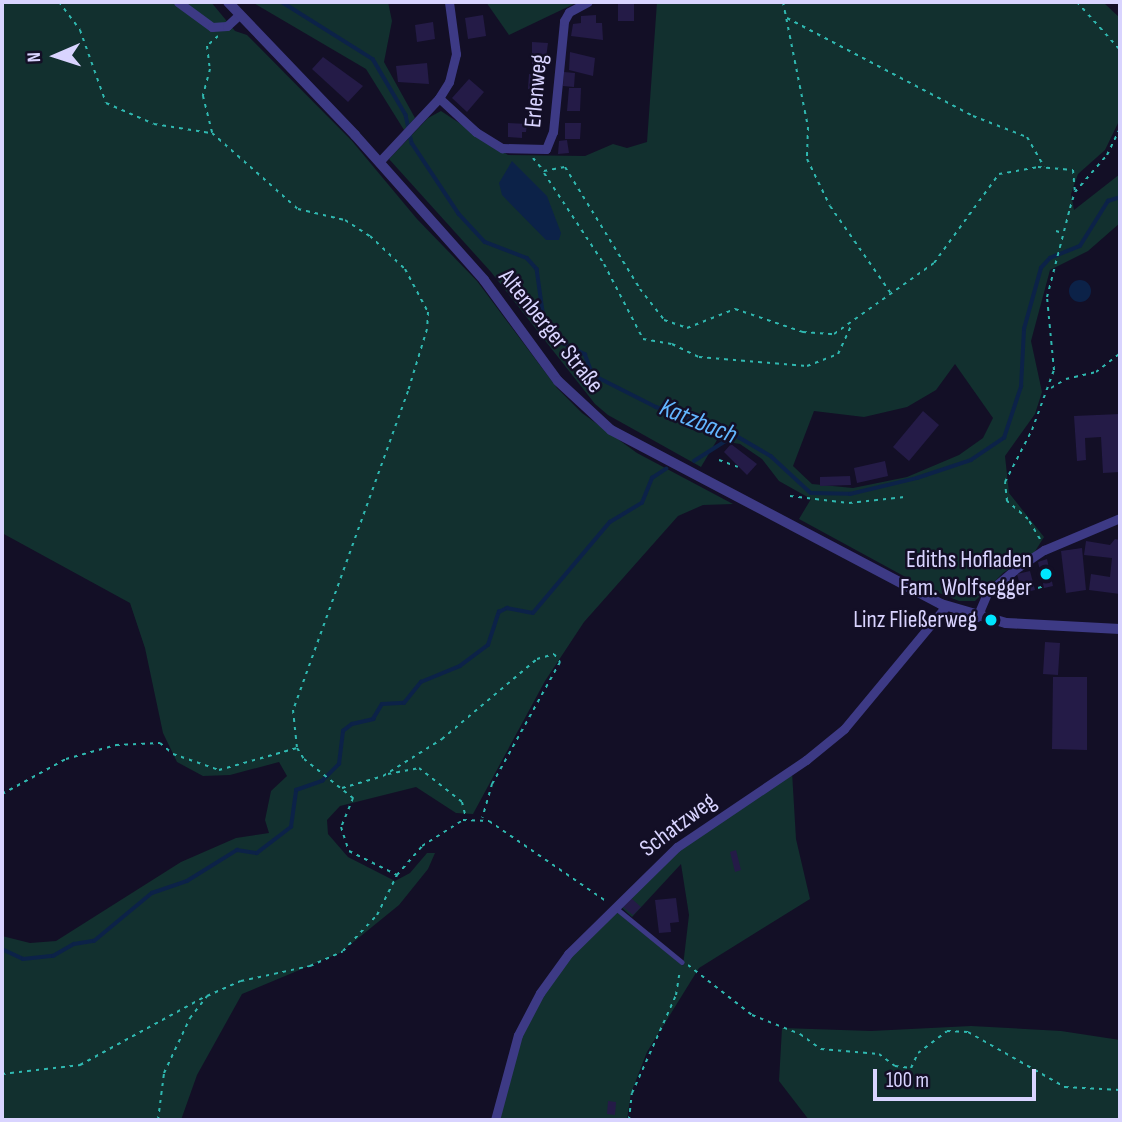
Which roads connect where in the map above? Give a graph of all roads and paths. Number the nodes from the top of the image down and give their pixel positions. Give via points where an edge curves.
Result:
1 (59, 2) edge
2 (178, 2) edge
3 (228, 2) edge
4 (449, 2) edge
5 (588, 2) edge
6 (783, 2) edge
7 (1077, 2) edge
8 (239, 15) junction
9 (786, 17) junction
10 (220, 28) junction
11 (1120, 50) edge
12 (439, 98) junction
13 (1120, 128) edge
14 (212, 133) junction
15 (527, 152) junction
16 (379, 162) junction
17 (1044, 167) junction
18 (544, 171) junction
19 (1075, 192) junction
20 (1056, 231) dead end
21 (1064, 233) junction
22 (892, 295) junction
23 (851, 325) junction
24 (1120, 354) edge
25 (1049, 390) junction
26 (719, 460) dead end
27 (738, 467) dead end
28 (790, 496) dead end
29 (905, 497) dead end
30 (1120, 518) edge
31 (1044, 550) junction
32 (1044, 586) dead end
33 (1038, 588) dead end
34 (946, 606) junction
35 (977, 617) junction
36 (1120, 629) edge
37 (297, 748) junction
38 (383, 776) junction
39 (342, 788) junction
40 (2, 794) edge
41 (482, 818) junction
42 (466, 819) junction
43 (397, 875) junction
44 (613, 905) junction
45 (682, 961) junction
46 (207, 996) junction
47 (2, 1074) edge
48 (1120, 1090) edge
49 (158, 1120) edge
50 (495, 1120) edge
51 (629, 1120) edge

1 - 14 path via 80,30 106,103 154,124
2 - 10 street via 203,22
3 - 8 street, Altenberger Straße
4 - 12 street via 456,54 449,82
5 - 15 street, Erlenweg via 569,12 564,22 551,142 546,149
6 - 9 path
7 - 11 path
8 - 10 street
8 - 16 street, Altenberger Straße
9 - 17 path via 973,116 1027,137
9 - 22 path via 808,127 807,159 831,206
10 - 14 path via 207,46 210,69 203,96
12 - 15 street, Erlenweg via 495,144
12 - 16 street
13 - 19 path via 1107,155
14 - 37 path via 289,203 305,212 345,220 370,236 405,269 428,312 426,336 408,391 299,687 293,710
15 - 18 path
16 - 34 street, Altenberger Straße via 502,302 558,381 593,415 717,488
17 - 19 path via 1073,170
17 - 22 path via 999,174 934,263
18 - 23 path via 565,167 664,320 687,327 735,309 803,332 834,334
18 - 23 path via 604,264 643,339 672,344 699,357 807,366 838,354
19 - 21 path
20 - 21 path
21 - 25 path via 1047,297 1056,351
22 - 23 path
24 - 25 path via 1096,372 1066,379
25 - 31 path via 1005,482 1007,501 1037,531
26 - 27 path
28 - 29 path via 849,503
30 - 31 street
31 - 35 street via 987,593
32 - 33 path
34 - 35 street, Altenberger Straße
34 - 44 street, Schatzweg via 844,729 677,847
35 - 36 street, Altenberger Straße
37 - 39 path via 314,770
37 - 40 path via 219,770 173,754 160,743 117,745 66,759
38 - 39 path
38 - 41 path via 442,739 537,659 558,656 560,662 492,784
38 - 42 path via 419,768 462,802
39 - 43 path via 353,798 342,816 342,836 349,851
41 - 42 path
41 - 44 path
42 - 43 path via 422,846
43 - 46 path via 377,915 343,951 310,966 241,981
44 - 45 lane
44 - 50 street, Schatzweg via 554,972 528,1014 509,1059
45 - 48 path via 752,1015 800,1034 821,1049 879,1054 895,1066 911,1068 918,1053 947,1031 968,1032 1065,1087
45 - 51 path via 676,995 632,1093
46 - 47 path via 80,1065
46 - 49 path via 190,1018 164,1073

